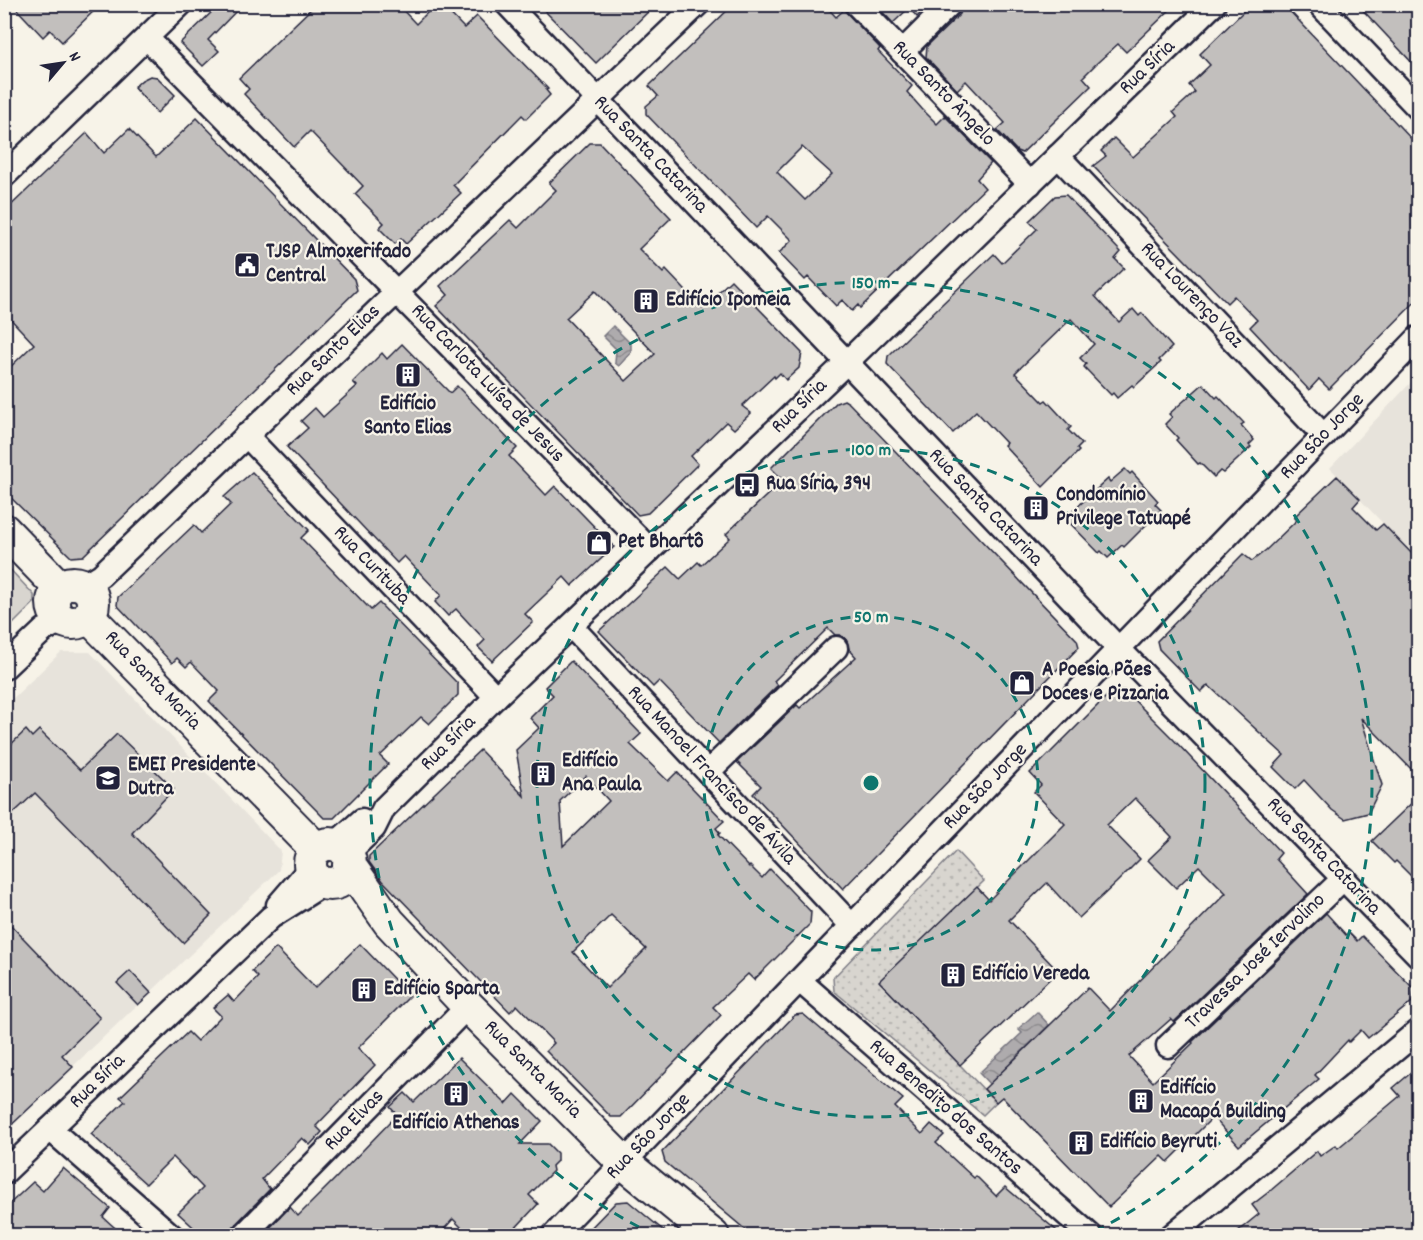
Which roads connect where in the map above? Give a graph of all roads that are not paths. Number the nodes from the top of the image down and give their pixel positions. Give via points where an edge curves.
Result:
1 (181, 4) edge
2 (507, 4) edge
3 (698, 4) edge
4 (856, 4) edge
5 (950, 4) edge
6 (1214, 4) edge
7 (1319, 4) edge
8 (147, 38) junction
9 (902, 52) junction
10 (598, 100) junction
11 (1419, 108) edge
12 (1058, 156) junction
13 (4, 176) edge
14 (1030, 184) junction
15 (397, 291) junction
16 (1419, 338) edge
17 (847, 363) junction
18 (246, 435) junction
19 (1324, 436) junction
20 (4, 530) edge
21 (650, 550) junction
22 (73, 602) junction
23 (570, 626) junction
24 (836, 648) dead end
25 (1119, 649) junction
26 (4, 668) edge
27 (496, 697) junction
28 (708, 772) junction
29 (330, 861) junction
30 (1344, 878) junction
31 (852, 926) junction
32 (1419, 955) edge
33 (800, 981) junction
34 (468, 1006) junction
35 (1419, 1031) edge
36 (1168, 1046) dead end
37 (50, 1129) junction
38 (624, 1163) junction
39 (4, 1173) edge
40 (172, 1236) edge
41 (243, 1236) edge
42 (553, 1236) edge
43 (713, 1236) edge
44 (1091, 1236) edge
45 (1171, 1236) edge

1 - 8 street
2 - 10 street, Rua Santa Catarina
3 - 10 street, Rua Santo Elias
4 - 9 street, Rua Santo Ângelo
5 - 9 street
6 - 12 street, Rua Síria
7 - 11 street
8 - 13 street
8 - 15 street, Rua Carlota Luísa de Jesus
9 - 14 street, Rua Santo Ângelo
10 - 15 street, Rua Santo Elias
10 - 17 street, Rua Santa Catarina
12 - 14 street, Rua Síria
12 - 19 street, Rua Lourenço Vaz
14 - 17 street, Rua Síria
15 - 18 street, Rua Santo Elias
15 - 21 street, Rua Carlota Luísa de Jesus
16 - 19 street, Rua São Jorge
17 - 21 street, Rua Síria
17 - 25 street, Rua Santa Catarina
18 - 22 street, Rua Santo Elias
18 - 27 street, Rua Curituba
19 - 25 street, Rua São Jorge
20 - 22 street, Rua Santa Maria
21 - 23 street, Rua Síria
22 - 26 street, Rua Santo Elias
22 - 29 street, Rua Santa Maria
23 - 27 street, Rua Síria
23 - 28 street, Rua Manoel Francisco de Ávila
24 - 28 street
25 - 30 street, Rua Santa Catarina
25 - 31 street, Rua São Jorge
27 - 29 street, Rua Síria via 384,808 366,817
28 - 31 street, Rua Manoel Francisco de Ávila
29 - 34 street, Rua Santa Maria
29 - 37 street, Rua Síria via 279,903 271,918
30 - 32 street, Rua Santa Catarina
30 - 36 street, Travessa José Iervolino
31 - 33 street, Rua São Jorge
33 - 38 street, Rua São Jorge
33 - 44 street, Rua Benedito dos Santos
34 - 38 street, Rua Santa Maria
34 - 41 street, Rua Elvas
35 - 45 street
37 - 39 street, Rua Síria
37 - 40 street
38 - 42 street, Rua São Jorge
38 - 43 street, Rua Santa Maria

